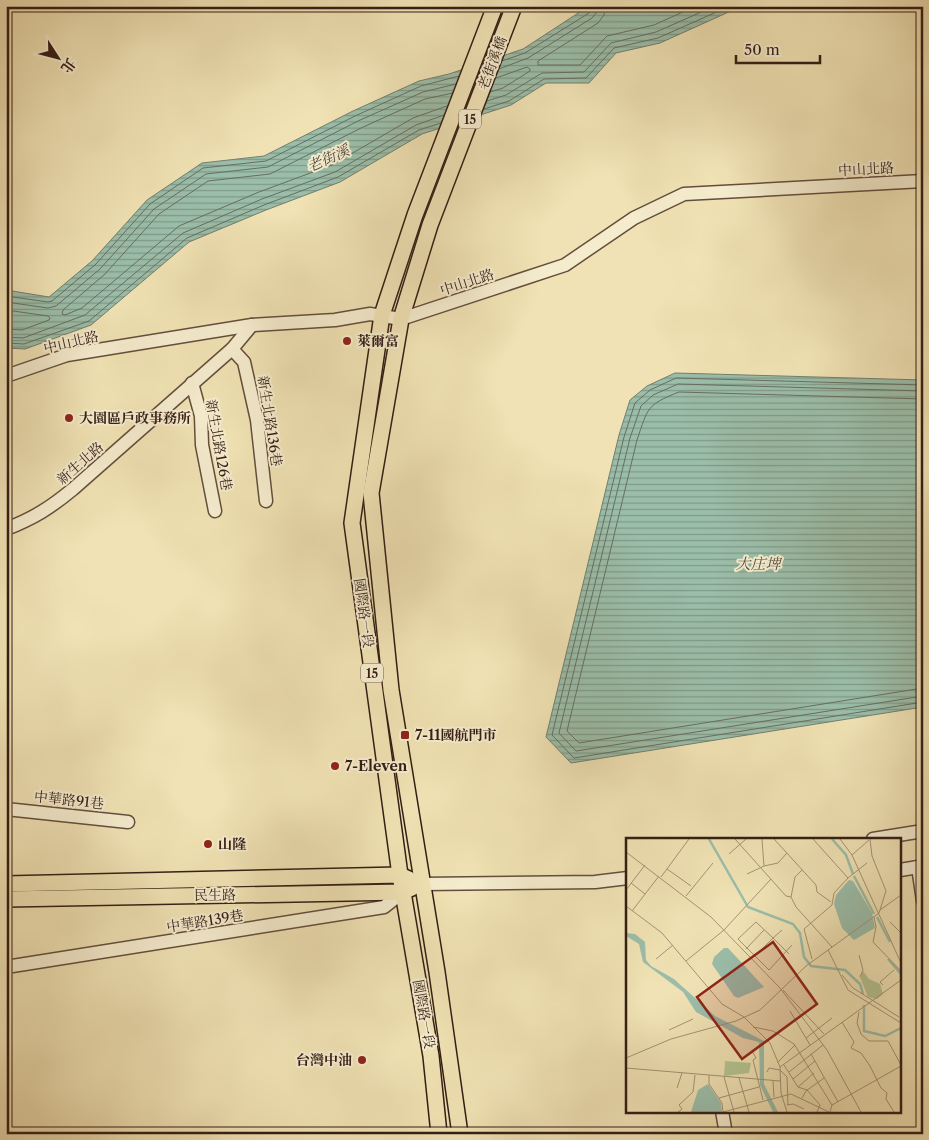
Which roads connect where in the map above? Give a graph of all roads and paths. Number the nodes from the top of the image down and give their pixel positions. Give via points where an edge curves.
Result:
1 (495, 6) edge
2 (512, 10) edge
3 (923, 181) edge
4 (415, 215) joint
5 (430, 225) joint
6 (382, 315) junction
7 (401, 319) junction
8 (252, 325) junction
9 (232, 350) junction
10 (6, 376) edge
11 (192, 383) junction
12 (266, 502) dead end
13 (215, 511) dead end
14 (6, 529) edge
15 (6, 809) edge
16 (128, 822) dead end
17 (923, 831) edge
18 (879, 838) edge
19 (920, 866) edge
20 (902, 870) edge
21 (400, 875) junction
22 (626, 878) edge
23 (6, 884) edge
24 (422, 884) junction
25 (403, 892) junction
26 (6, 899) edge
27 (923, 902) edge
28 (6, 967) edge
29 (722, 1112) edge
30 (439, 1134) edge
31 (460, 1134) edge
32 (726, 1134) edge

1 - 4 main road, 老街溪橋 / 15
2 - 5 main road, 老街溪橋 / 15
3 - 7 street, 中山北路 via 684,194 634,218 565,266
4 - 6 main road, 國際路一段 / 15
5 - 7 main road, 國際路一段 / 15
6 - 7 street, 中山北路
6 - 8 street, 中山北路
6 - 21 main road, 國際路一段 / 15 via 352,523
7 - 24 main road, 國際路一段 / 15 via 371,493 390,690
8 - 9 street, 新生北路
8 - 10 street, 中山北路 via 67,355
9 - 11 street, 新生北路
9 - 12 street, 新生北路136巷 via 244,362 257,420
11 - 13 street, 新生北路126巷 via 201,416 202,444
11 - 14 street, 新生北路 via 49,509
15 - 16 street, 中華路91巷
17 - 18 street
19 - 20 street
19 - 27 street
21 - 23 main road, 民生路
21 - 24 main road, 民生路
21 - 25 main road, 國際路一段 / 15
22 - 24 street, 民生路 via 595,882
24 - 25 main road, 民生路
24 - 31 main road, 國際路一段 / 15
25 - 26 main road, 民生路
25 - 28 street, 中華路139巷 via 384,907
25 - 30 main road, 國際路一段 / 15 via 431,1056
29 - 32 street

